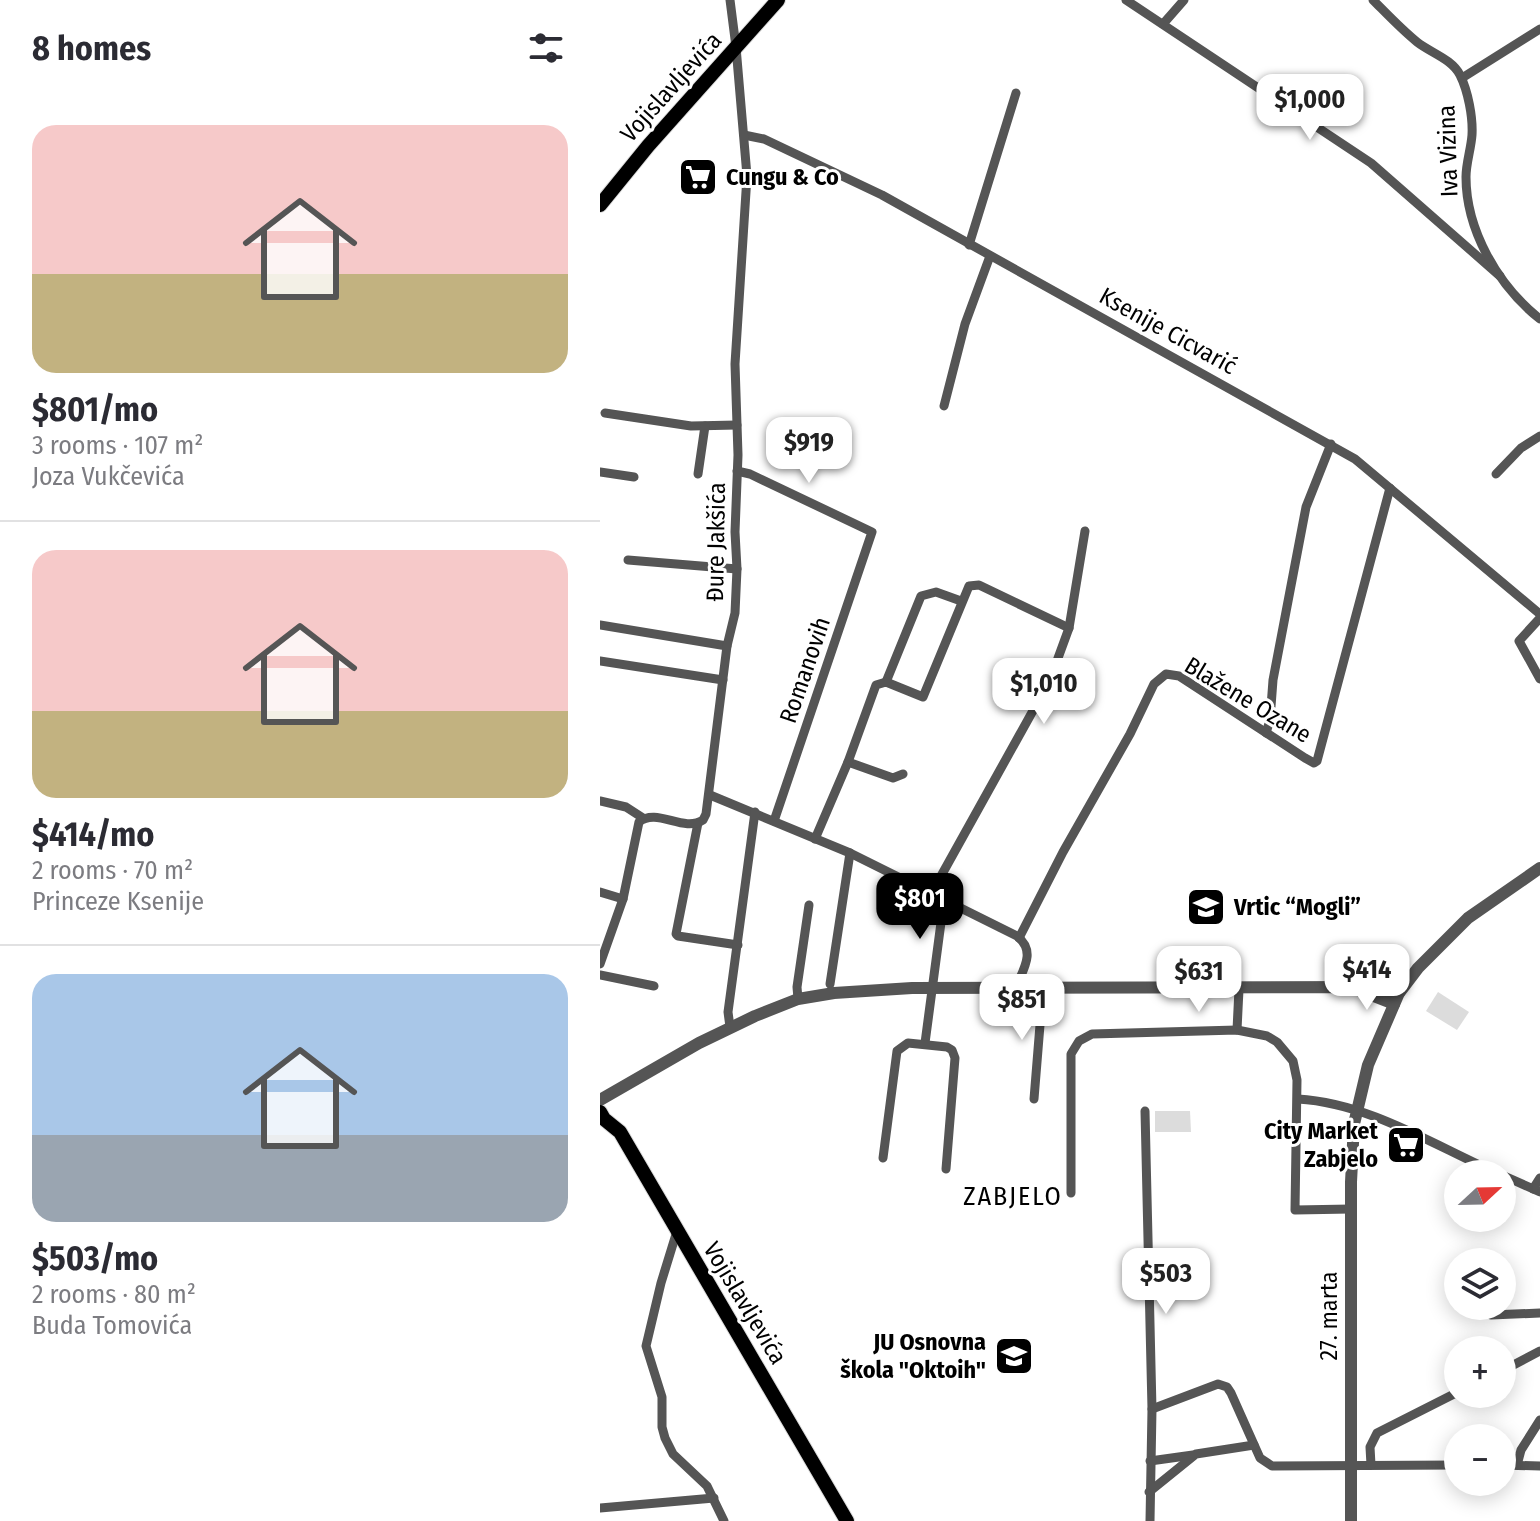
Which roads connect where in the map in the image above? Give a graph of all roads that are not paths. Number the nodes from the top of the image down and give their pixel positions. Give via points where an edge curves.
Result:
1 (730, 0) edge
2 (778, 0) edge
3 (1126, 0) edge
4 (1184, 0) edge
5 (1374, 0) edge
6 (1163, 24) junction
7 (1540, 29) edge
8 (736, 47) junction
9 (1462, 78) junction
10 (1016, 93) dead end
11 (744, 135) junction
12 (600, 205) edge
13 (969, 245) junction
14 (990, 256) junction
15 (1500, 276) junction
16 (1540, 319) edge
17 (944, 406) dead end
18 (605, 413) dead end
19 (737, 425) junction
20 (705, 426) junction
21 (1540, 436) edge
22 (1331, 444) junction
23 (737, 471) junction
24 (600, 472) edge
25 (698, 474) dead end
26 (1496, 474) dead end
27 (634, 477) dead end
28 (1390, 488) junction
29 (1085, 531) dead end
30 (628, 560) dead end
31 (737, 569) junction
32 (961, 601) junction
33 (1540, 616) edge
34 (600, 625) edge
35 (1069, 628) junction
36 (727, 646) junction
37 (600, 661) edge
38 (1540, 679) edge
39 (723, 680) junction
40 (886, 682) junction
41 (1266, 733) junction
42 (848, 762) junction
43 (903, 774) dead end
44 (710, 795) junction
45 (600, 801) edge
46 (755, 812) junction
47 (643, 818) junction
48 (774, 821) junction
49 (698, 823) junction
50 (815, 839) junction
51 (850, 853) junction
52 (1540, 868) edge
53 (600, 892) edge
54 (931, 894) junction
55 (623, 899) junction
56 (944, 900) junction
57 (809, 905) dead end
58 (1019, 938) junction
59 (738, 945) junction
60 (600, 964) edge
61 (600, 975) edge
62 (830, 984) dead end
63 (654, 986) dead end
64 (1016, 987) junction
65 (931, 988) junction
66 (1043, 988) junction
67 (1239, 989) junction
68 (798, 999) junction
69 (1396, 999) junction
70 (730, 1027) junction
71 (1237, 1030) junction
72 (925, 1043) junction
73 (1034, 1099) dead end
74 (1298, 1099) junction
75 (600, 1100) edge
76 (1357, 1110) junction
77 (1145, 1111) dead end
78 (600, 1112) edge
79 (883, 1158) dead end
80 (1468, 1160) edge
81 (946, 1169) dead end
82 (1540, 1178) edge
83 (1516, 1181) edge
84 (1537, 1190) edge
85 (1071, 1193) dead end
86 (1351, 1209) junction
87 (677, 1231) junction
88 (1540, 1313) edge
89 (1516, 1314) edge
90 (1540, 1351) edge
91 (1516, 1364) edge
92 (1444, 1399) edge
93 (1152, 1409) junction
94 (1540, 1420) edge
95 (1254, 1445) junction
96 (1196, 1454) junction
97 (1150, 1461) junction
98 (1351, 1465) junction
99 (1371, 1465) junction
100 (1444, 1465) edge
101 (1517, 1465) joint
102 (1540, 1466) edge
103 (1149, 1492) junction
104 (714, 1498) junction
105 (600, 1508) edge
106 (724, 1521) edge
107 (847, 1521) edge
108 (1150, 1521) edge
109 (1351, 1521) edge

1 - 8 street, Đure Jakšića
2 - 8 main road, Vojislavljevića
3 - 6 street
4 - 6 street
5 - 9 street, Iva Vizina
6 - 15 street via 1371,163
7 - 9 street
8 - 11 street, Đure Jakšića
8 - 12 main road, Vojislavljevića
9 - 15 street, Iva Vizina via 1472,129 1467,192 1480,239
10 - 13 street
11 - 13 street, Ksenije Cicvarić via 764,139 882,195
11 - 19 street, Đure Jakšića
13 - 14 street, Ksenije Cicvarić
14 - 17 street
14 - 22 street, Ksenije Cicvarić
15 - 16 street, Iva Vizina
18 - 20 street
19 - 20 street
19 - 23 street, Đure Jakšića
20 - 25 street
21 - 26 street
22 - 28 street, Ksenije Cicvarić
22 - 41 street via 1306,507
23 - 31 street, Đure Jakšića
23 - 48 street, Romanovih via 872,532
24 - 27 street
28 - 33 street, Ksenije Cicvarić
28 - 41 street, Blažene Ozane via 1319,755 1311,762
29 - 35 street
30 - 31 street
31 - 36 street, Đure Jakšića
32 - 35 street via 969,586 979,585
32 - 40 street via 936,592 921,596
32 - 40 street via 923,697
33 - 38 street via 1519,641
34 - 36 street
35 - 54 street via 1050,680
36 - 39 street, Đure Jakšića
37 - 39 street
39 - 44 street, Đure Jakšića
40 - 42 street via 876,685
41 - 58 street, Blažene Ozane via 1179,676 1159,678
42 - 43 street via 893,778
42 - 50 street
44 - 46 street
44 - 49 street, Đure Jakšića
45 - 47 street
46 - 48 street
46 - 59 street
47 - 49 street
47 - 55 street via 636,829
48 - 50 street
49 - 59 street, Đure Jakšića via 676,934
50 - 51 street
51 - 54 street
51 - 62 street
52 - 69 street, 27. marta via 1468,918 1418,968
53 - 55 street
54 - 56 street
55 - 60 street
56 - 58 street
56 - 65 street
57 - 68 street
58 - 64 street via 1028,952
59 - 70 street
61 - 63 street
64 - 65 street
64 - 66 street
65 - 68 street
65 - 72 street
66 - 67 street
66 - 73 street
67 - 69 street via 1383,988
67 - 71 street
68 - 70 street
69 - 76 street, 27. marta via 1368,1065
70 - 75 street
71 - 74 street via 1267,1036 1286,1051 1293,1061
71 - 85 street via 1092,1034 1079,1041 1071,1054
72 - 79 street via 908,1043 897,1051
72 - 81 street via 947,1047 954,1054
74 - 76 street
74 - 86 street via 1295,1210
76 - 80 street
76 - 86 street, 27. marta
77 - 93 street
78 - 87 main road, Vojislavljevića via 620,1132
82 - 84 street
83 - 84 street
86 - 98 street, 27. marta
87 - 104 street via 646,1346 662,1397 665,1438
87 - 107 main road, Vojislavljevića
88 - 89 street
90 - 91 street
92 - 99 street via 1377,1433 1370,1447
93 - 95 street via 1218,1384 1227,1387
93 - 97 street
94 - 101 street
95 - 96 street
95 - 98 street via 1272,1466
96 - 97 street
96 - 103 street
97 - 103 street
98 - 99 street
98 - 109 street, 27. marta
99 - 100 street
101 - 102 street
103 - 108 street
104 - 105 street
104 - 106 street

